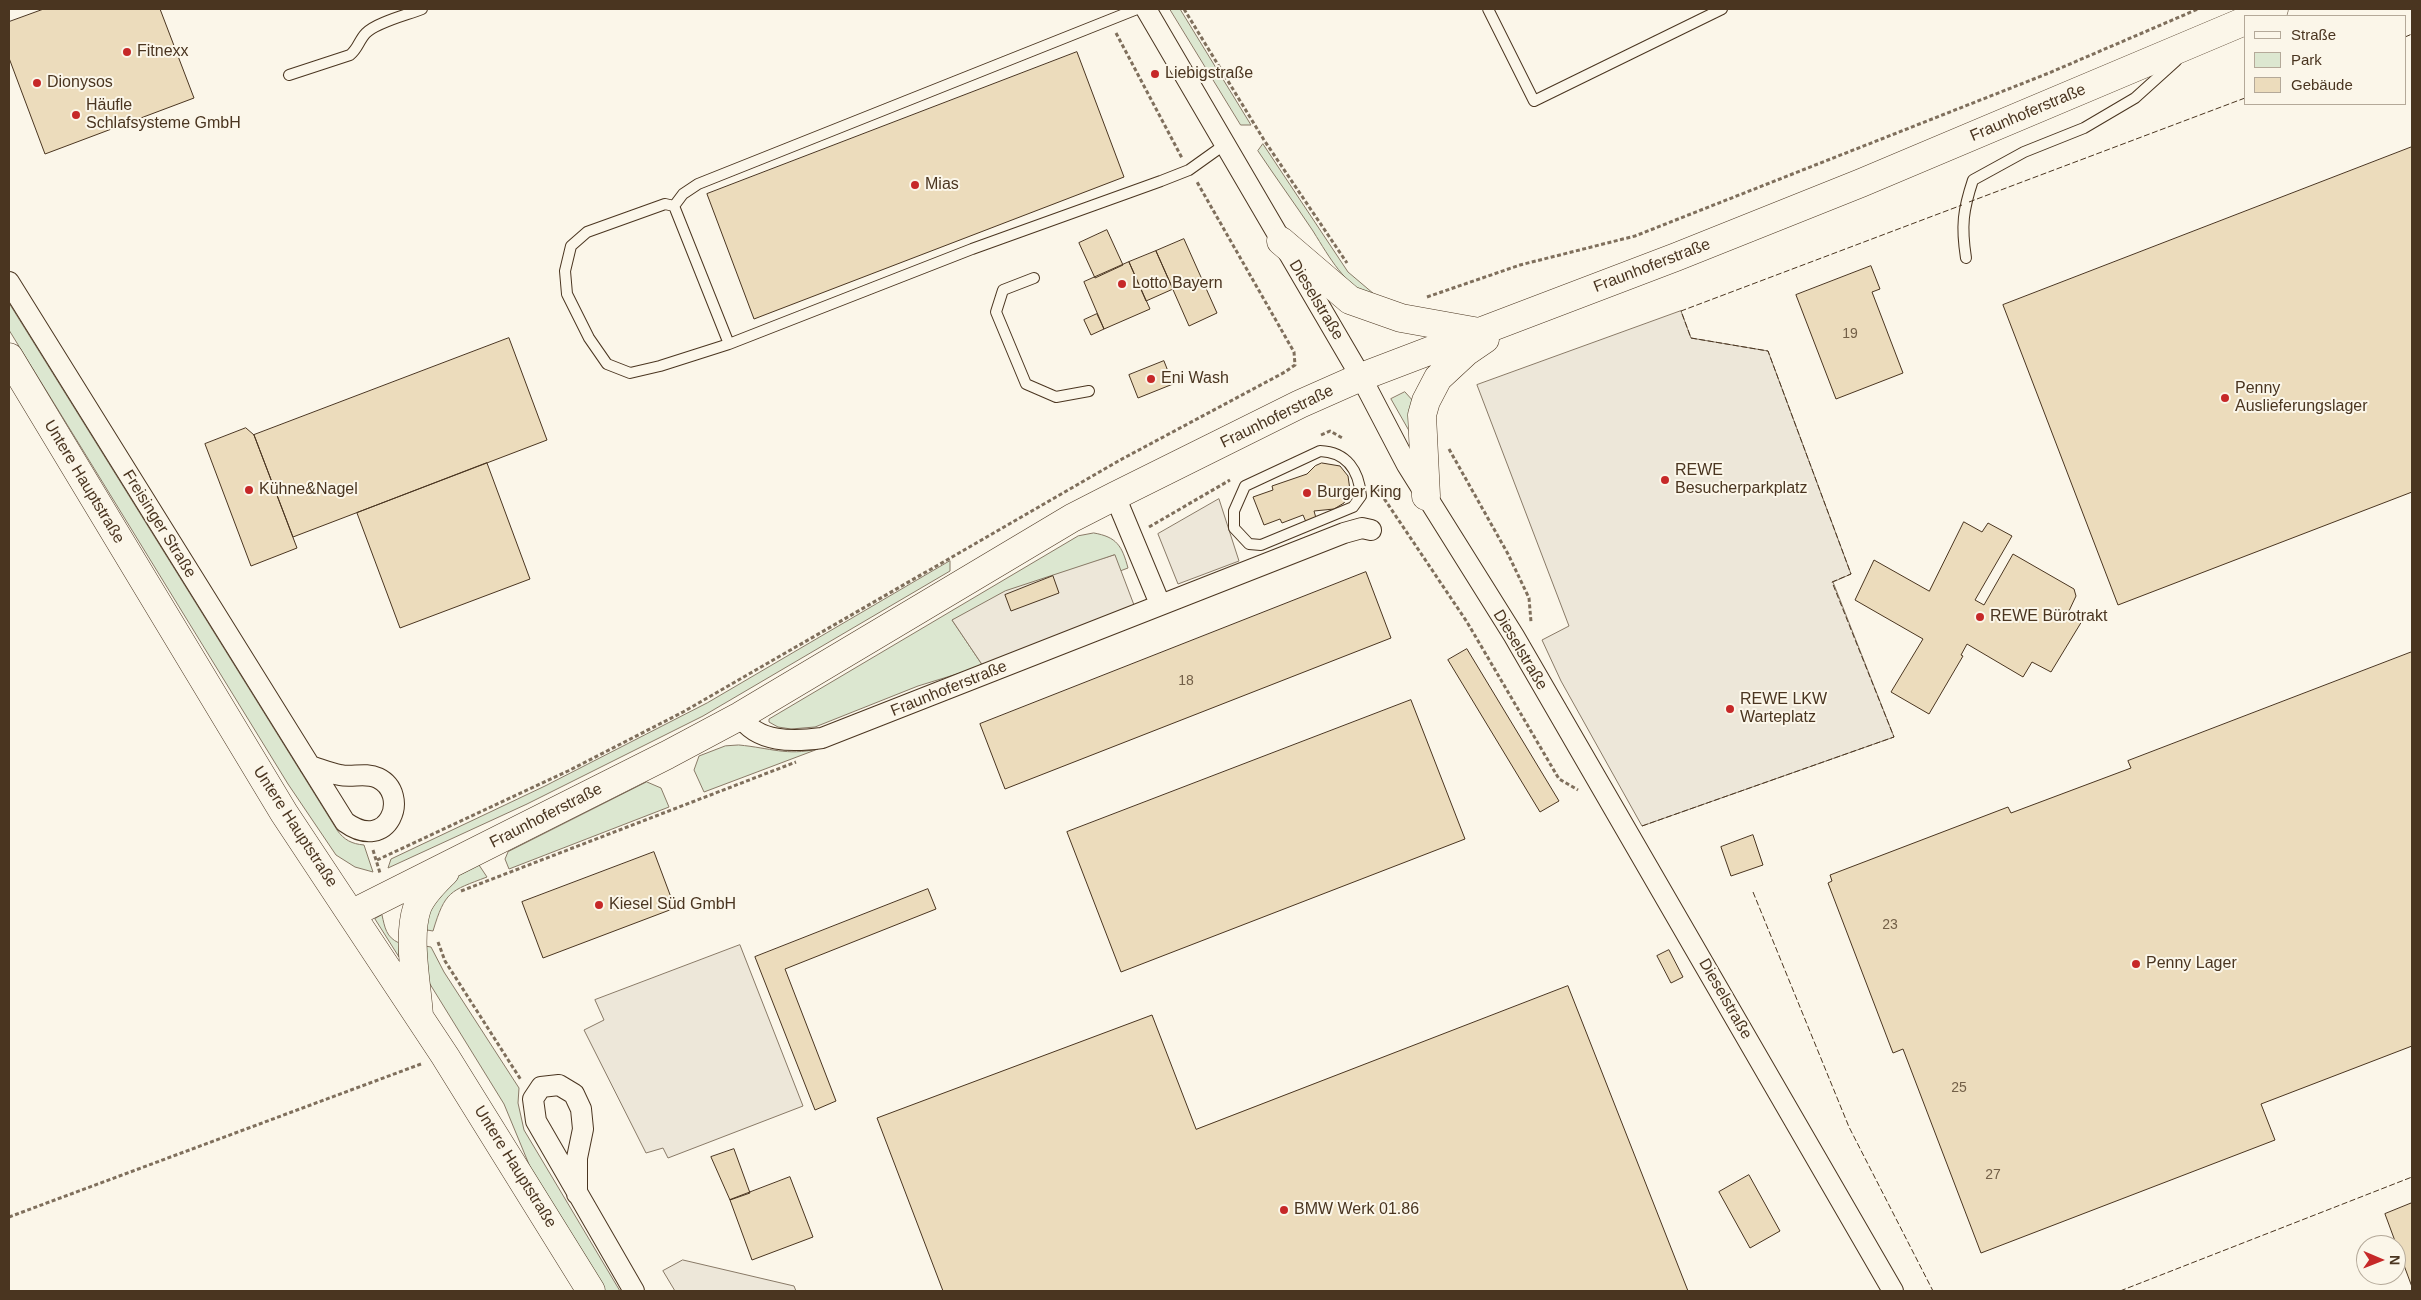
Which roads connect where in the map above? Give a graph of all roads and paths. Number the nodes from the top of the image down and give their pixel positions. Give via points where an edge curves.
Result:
1 (422, 9) edge
2 (1137, 9) edge
3 (1146, 9) edge
4 (1184, 9) edge
5 (1488, 9) edge
6 (1722, 9) edge
7 (2198, 9) edge
8 (2274, 9) edge
9 (2259, 15) edge
10 (1109, 20) junction
11 (2244, 21) edge
12 (2194, 44) junction
13 (290, 75) dead end
14 (1224, 145) junction
15 (1189, 170) junction
16 (674, 206) junction
17 (1281, 241) junction
18 (1966, 258) dead end
19 (1348, 266) dead end
20 (1034, 278) dead end
21 (9, 282) edge
22 (1419, 298) dead end
23 (1516, 318) junction
24 (1479, 332) junction
25 (729, 344) junction
26 (9, 357) edge
27 (1361, 377) junction
28 (1089, 391) dead end
29 (1330, 431) dead end
30 (1445, 442) dead end
31 (1348, 446) dead end
32 (1376, 487) dead end
33 (1114, 496) junction
34 (1426, 496) junction
35 (1234, 528) joint
36 (1371, 530) dead end
37 (1160, 604) junction
38 (1531, 628) dead end
39 (740, 716) junction
40 (803, 759) dead end
41 (310, 766) junction
42 (1597, 782) junction
43 (367, 833) junction
44 (377, 860) junction
45 (454, 862) junction
46 (456, 895) dead end
47 (386, 897) junction
48 (351, 914) junction
49 (413, 935) junction
50 (420, 1017) junction
51 (445, 1056) junction
52 (533, 1099) junction
53 (578, 1194) junction
54 (9, 1217) edge
55 (591, 1291) edge
56 (634, 1291) edge
57 (1893, 1291) edge

1 - 13 lane via 372,29 350,55
2 - 10 lane
3 - 14 street, Dieselstraße
4 - 19 path via 1264,140
5 - 6 lane via 1534,101
7 - 22 path via 1996,94 1635,236 1520,265
8 - 9 main road
10 - 15 path
10 - 16 lane via 698,184 683,194
11 - 12 main road, Fraunhoferstraße
12 - 18 lane via 2136,98 2084,128 2024,152 1973,180 1964,208 1962,230
12 - 23 main road, Fraunhoferstraße via 1852,187
14 - 15 lane
14 - 17 street, Dieselstraße
15 - 25 lane via 972,249
15 - 44 path via 1294,352 1295,365 960,550 683,712 568,771
16 - 25 lane
16 - 25 lane via 665,204 587,232 571,246 565,271 567,294 589,338 607,364 630,373
17 - 24 main road via 1350,300 1401,318
17 - 27 street, Dieselstraße
20 - 28 lane via 1003,290 996,312 1026,384 1056,398
21 - 41 street, Freisinger Straße
23 - 24 main road, Fraunhoferstraße
23 - 34 main road via 1438,378 1426,400 1422,415
24 - 27 main road, Fraunhoferstraße
26 - 48 main road, Untere Hauptstraße via 284,813
27 - 33 main road, Fraunhoferstraße
27 - 34 street, Dieselstraße
29 - 31 path via 1343,438
30 - 38 path via 1529,598
32 - 42 path via 1467,622 1559,779 1578,790
33 - 37 street
33 - 39 main road, Fraunhoferstraße
34 - 42 street, Dieselstraße via 1514,636
35 - 35 lane via 1249,544 1261,545 1353,507 1362,496 1360,482 1344,457 1332,451 1320,451 1245,486 1234,511
36 - 37 street, Fraunhoferstraße via 1362,528 1344,532
37 - 39 street, Fraunhoferstraße via 822,738 800,741 777,739 747,728
39 - 45 main road, Fraunhoferstraße
40 - 46 path
41 - 43 street, Freisinger Straße via 345,822 357,831
41 - 43 street via 341,776 365,774 379,779 391,789 394,805 390,820 378,830
42 - 57 street, Dieselstraße
43 - 44 path
44 - 47 path
45 - 47 main road, Fraunhoferstraße
45 - 49 main road via 428,889 417,908
47 - 48 main road, Fraunhoferstraße
48 - 50 main road, Untere Hauptstraße
49 - 50 main road
49 - 52 path via 437,939 446,961
50 - 51 main road, Untere Hauptstraße
51 - 54 path
51 - 55 main road, Untere Hauptstraße
52 - 53 street via 536,1121
52 - 53 street via 541,1087 559,1085 574,1094 582,1110 583,1130 577,1158
53 - 56 street

